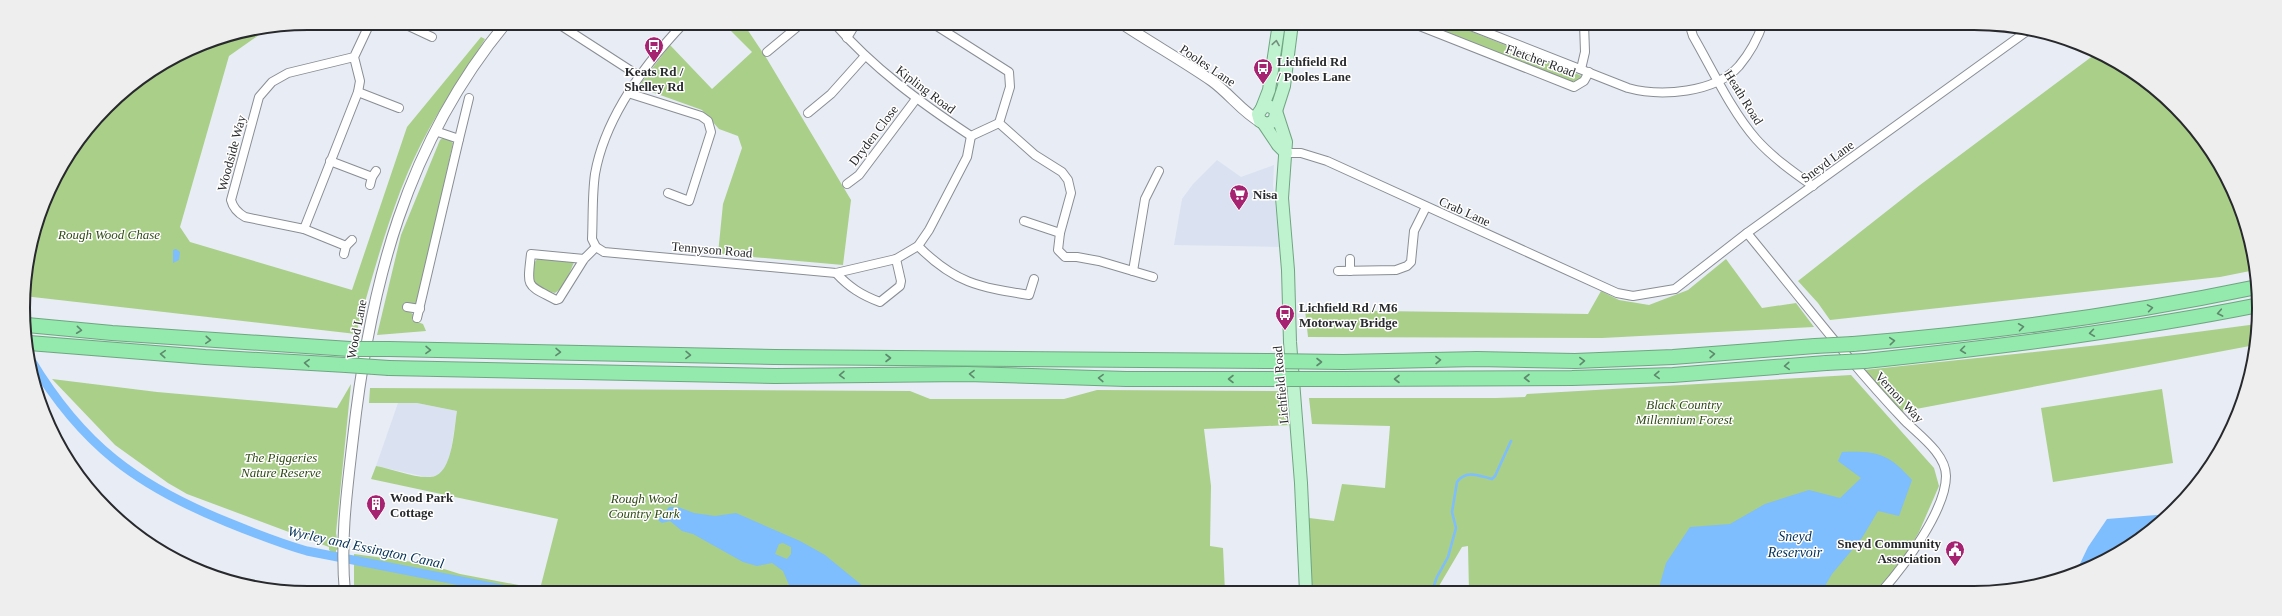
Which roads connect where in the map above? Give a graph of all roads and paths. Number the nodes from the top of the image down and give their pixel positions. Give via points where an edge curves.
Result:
1 (367, 30) edge
2 (416, 30) edge
3 (501, 30) edge
4 (568, 30) edge
5 (678, 30) edge
6 (794, 30) edge
7 (840, 30) edge
8 (852, 30) edge
9 (943, 30) edge
10 (1132, 30) edge
11 (1278, 30) edge
12 (1291, 30) edge
13 (1430, 30) edge
14 (1481, 30) edge
15 (1584, 30) edge
16 (1691, 30) edge
17 (1760, 30) edge
18 (2022, 34) edge
19 (432, 38) dead end
20 (847, 38) junction
21 (767, 52) dead end
22 (865, 56) junction
23 (354, 57) junction
24 (1585, 71) junction
25 (639, 76) junction
26 (1718, 80) junction
27 (358, 92) junction
28 (628, 93) junction
29 (469, 98) dead end
30 (916, 99) junction
31 (1239, 103) junction
32 (400, 108) dead end
33 (1261, 108) junction
34 (808, 113) dead end
35 (1276, 113) junction
36 (999, 123) junction
37 (1263, 123) junction
38 (434, 131) junction
39 (971, 136) junction
40 (459, 139) junction
41 (1286, 153) junction
42 (330, 161) junction
43 (1159, 171) dead end
44 (373, 177) dead end
45 (847, 184) dead end
46 (1813, 186) junction
47 (668, 193) dead end
48 (1426, 207) junction
49 (1024, 221) dead end
50 (304, 229) junction
51 (1060, 233) junction
52 (1747, 233) junction
53 (347, 246) dead end
54 (918, 246) junction
55 (596, 247) junction
56 (584, 259) junction
57 (896, 259) junction
58 (1350, 259) dead end
59 (1133, 271) junction
60 (1338, 271) dead end
61 (1350, 271) junction
62 (836, 273) junction
63 (1152, 277) dead end
64 (1034, 279) dead end
65 (2251, 288) edge
66 (1633, 296) joint
67 (2252, 306) edge
68 (407, 307) dead end
69 (420, 309) junction
70 (417, 318) dead end
71 (33, 325) edge
72 (32, 343) edge
73 (345, 586) edge
74 (1306, 586) edge
75 (1886, 586) edge

1 - 23 street
2 - 19 street
3 - 38 street, Wood Lane via 464,80
4 - 25 street
5 - 25 street
6 - 21 street
7 - 20 street, Kipling Road
8 - 20 street
9 - 36 street via 1010,72 1010,86
10 - 31 street, Pooles Lane via 1213,82
33 -> 11 main road via 1269,90
12 - 35 main road via 1284,86
13 - 24 street, Fletcher Road via 1574,87 1584,81
14 - 24 street, Fletcher Road
15 - 24 street
16 - 26 street, Heath Road
17 - 26 street, Fletcher Road via 1739,66
18 - 46 street, Sneyd Lane
20 - 22 street, Kipling Road
22 - 30 street, Kipling Road
22 - 34 street via 831,94
23 - 27 street via 360,81
23 - 50 street, Woodside Way via 279,76 264,89 252,118 232,204 245,218
24 - 26 street, Fletcher Road via 1628,88 1650,93 1671,94
25 - 28 street
26 - 46 street, Heath Road via 1756,139
27 - 32 street
27 - 42 street
28 - 47 street via 701,116 710,125 711,132 689,201
28 - 55 street via 605,141 595,174 592,238
29 - 40 street
30 - 39 street, Kipling Road
30 - 45 street, Dryden Close via 859,175
31 - 33 street, Pooles Lane via 1247,107
31 - 37 street, Pooles Lane via 1251,117
33 - 35 main road via 1271,106
33 - 37 main road via 1258,116
35 - 37 main road via 1272,123
35 - 41 main road, Lichfield Road via 1286,142
36 - 39 street
36 - 51 street via 1035,155 1062,172 1068,180 1071,193
37 - 41 main road
38 - 40 street
38 - 73 street, Wood Lane via 404,197 378,284 365,342 346,495 343,542
39 - 54 street, Tennyson Road via 967,157 930,230
40 - 69 street
41 - 48 street, Crab Lane via 1300,153 1327,161
41 - 74 main road, Lichfield Road via 1282,198
42 - 44 street
42 - 50 street
43 - 59 street via 1145,199
46 - 52 street, Sneyd Lane
48 - 61 street via 1414,231 1411,262 1407,266 1396,270
48 - 66 street, Crab Lane via 1617,293
49 - 51 street
50 - 53 street
51 - 59 street via 1058,250 1065,257 1099,261
52 - 66 street, Sneyd Lane via 1675,289
52 - 75 street, Vernon Way via 1877,392 1941,458 1946,474 1938,506 1906,563
54 - 57 street, Tennyson Road
54 - 64 street via 950,274 994,290 1029,295
55 - 56 street
55 - 62 street, Tennyson Road via 604,252
56 - 56 street via 559,299 556,300 531,287 528,280 531,254
57 - 62 street, Tennyson Road
57 - 62 street via 900,286 880,302 860,294
58 - 61 street
59 - 63 street
60 - 61 street
71 -> 65 highway, bridge via 120,334 389,349 775,357 1343,362 1575,361 1673,357 1961,335 2175,304
67 -> 72 highway, bridge via 2178,321 2054,339 1865,361 1673,375 1572,378 1126,379 967,374 775,376 389,368
68 - 69 street
69 - 70 street

